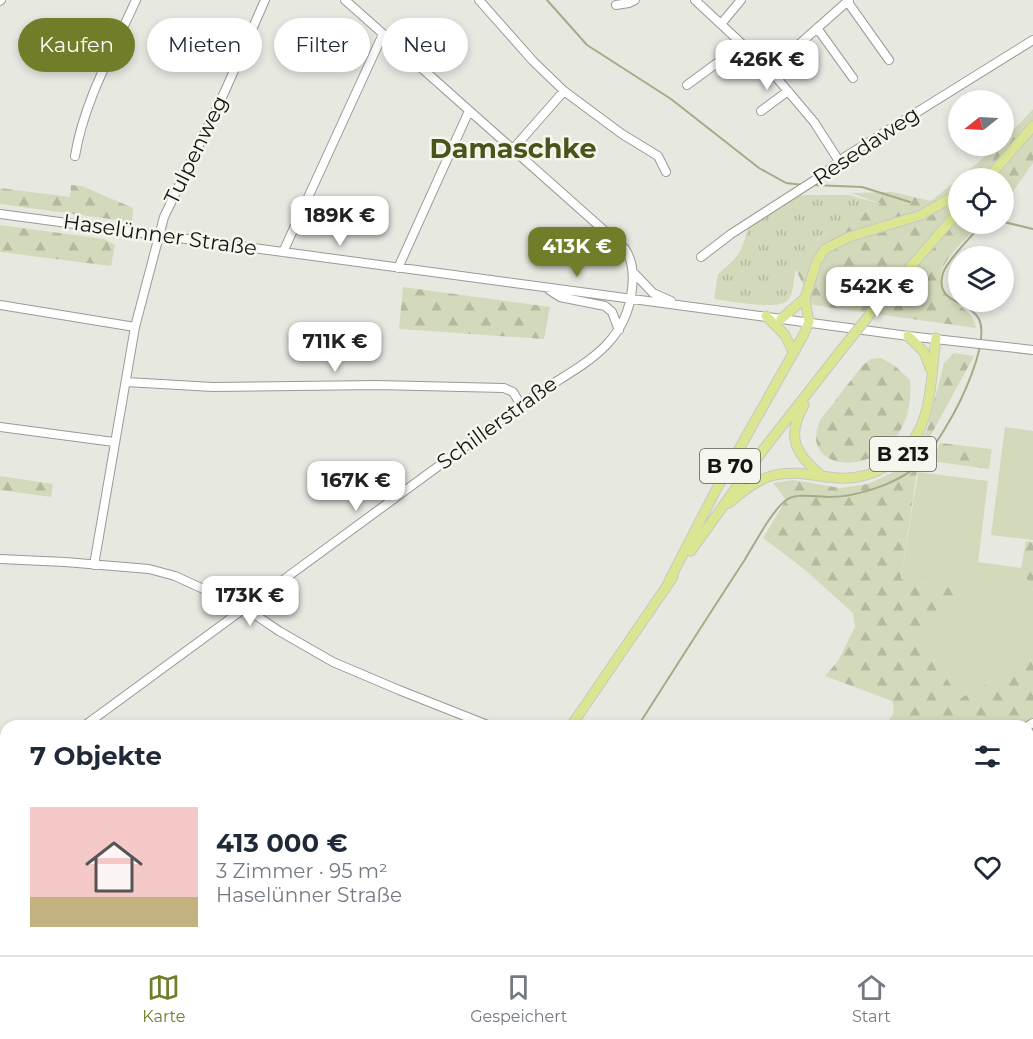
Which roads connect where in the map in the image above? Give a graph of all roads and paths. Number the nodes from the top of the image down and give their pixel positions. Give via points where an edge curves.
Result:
1 (136, 0) edge
2 (265, 0) edge
3 (345, 0) edge
4 (479, 0) edge
5 (635, 0) edge
6 (694, 0) edge
7 (741, 0) edge
8 (848, 1) edge
9 (616, 5) dead end
10 (721, 24) junction
11 (817, 28) junction
12 (382, 33) edge
13 (382, 36) edge
14 (1033, 40) edge
15 (743, 44) junction
16 (889, 60) dead end
17 (770, 70) junction
18 (425, 72) edge
19 (853, 78) dead end
20 (687, 85) dead end
21 (564, 91) junction
22 (788, 91) junction
23 (469, 111) junction
24 (761, 111) dead end
25 (1033, 126) edge
26 (513, 149) junction
27 (75, 156) dead end
28 (1004, 159) junction
29 (839, 161) junction
30 (993, 168) edge
31 (996, 168) edge
32 (666, 172) dead end
33 (948, 200) edge
34 (0, 214) edge
35 (948, 224) edge
36 (158, 235) junction
37 (283, 252) junction
38 (701, 257) dead end
39 (398, 268) junction
40 (633, 272) junction
41 (544, 286) junction
42 (805, 298) junction
43 (631, 299) junction
44 (0, 305) edge
45 (680, 305) junction
46 (765, 316) junction
47 (781, 319) junction
48 (809, 322) junction
49 (135, 327) junction
50 (619, 330) junction
51 (908, 336) junction
52 (936, 338) junction
53 (1033, 350) edge
54 (793, 352) junction
55 (931, 373) junction
56 (822, 375) junction
57 (126, 382) junction
58 (521, 405) junction
59 (0, 426) edge
60 (114, 442) junction
61 (823, 476) junction
62 (717, 513) junction
63 (0, 559) edge
64 (94, 565) junction
65 (669, 581) junction
66 (245, 608) junction
67 (92, 720) edge
68 (475, 720) edge
69 (575, 720) edge

1 - 27 street via 87,107
2 - 36 street, Tulpenweg
3 - 12 street
4 - 21 street
5 - 9 street
6 - 10 street
7 - 10 street
8 - 11 street
8 - 16 street
10 - 15 street
11 - 17 street
11 - 19 street
13 - 37 street
14 - 29 street, Resedaweg
15 - 17 street
15 - 20 street
17 - 22 street
18 - 23 street
21 - 26 street
21 - 32 street via 658,156
22 - 24 street
22 - 29 street
23 - 26 street
23 - 39 street
25 - 28 main road
26 - 40 street via 625,249
28 - 30 main road
28 - 31 main road
29 - 38 street, Resedaweg
33 - 42 main road via 921,215 849,237 825,249
34 - 36 street, Haselünner Straße
35 - 56 main road, B 70, bridge
36 - 37 street, Haselünner Straße
36 - 49 street, Tulpenweg
37 - 39 street, Haselünner Straße
39 - 41 street, Haselünner Straße
40 - 43 street, Schillerstraße
40 - 45 street via 652,293
41 - 43 street, Haselünner Straße
41 - 50 street via 560,297 606,306
42 - 47 main road
42 - 48 main road
43 - 45 street, Haselünner Straße
43 - 50 street, Schillerstraße
44 - 49 street
45 - 46 street, Haselünner Straße
46 - 47 street, Haselünner Straße
46 - 54 main road via 784,334
47 - 48 street, Haselünner Straße
48 - 51 street, Haselünner Straße
48 - 54 main road, B 70
49 - 57 street, Tulpenweg
50 - 58 street, Schillerstraße via 593,356
51 - 52 street, Haselünner Straße
51 - 55 main road via 924,352
52 - 53 street, Haselünner Straße
52 - 55 main road, B 213
54 - 65 main road, B 70
55 - 61 main road, B 213 via 920,428 899,458 857,478
56 - 61 main road via 798,416 795,436 802,457
56 - 62 main road, B 70
57 - 58 street via 213,387 504,388 513,392
57 - 60 street, Tulpenweg
58 - 66 street, Schillerstraße
59 - 60 street
60 - 64 street, Tulpenweg
61 - 62 main road via 793,474 765,478
62 - 65 main road, B 70
63 - 64 street
64 - 66 street via 149,569 175,576
65 - 69 main road, B 70
66 - 67 street, Schillerstraße
66 - 68 street via 333,662

